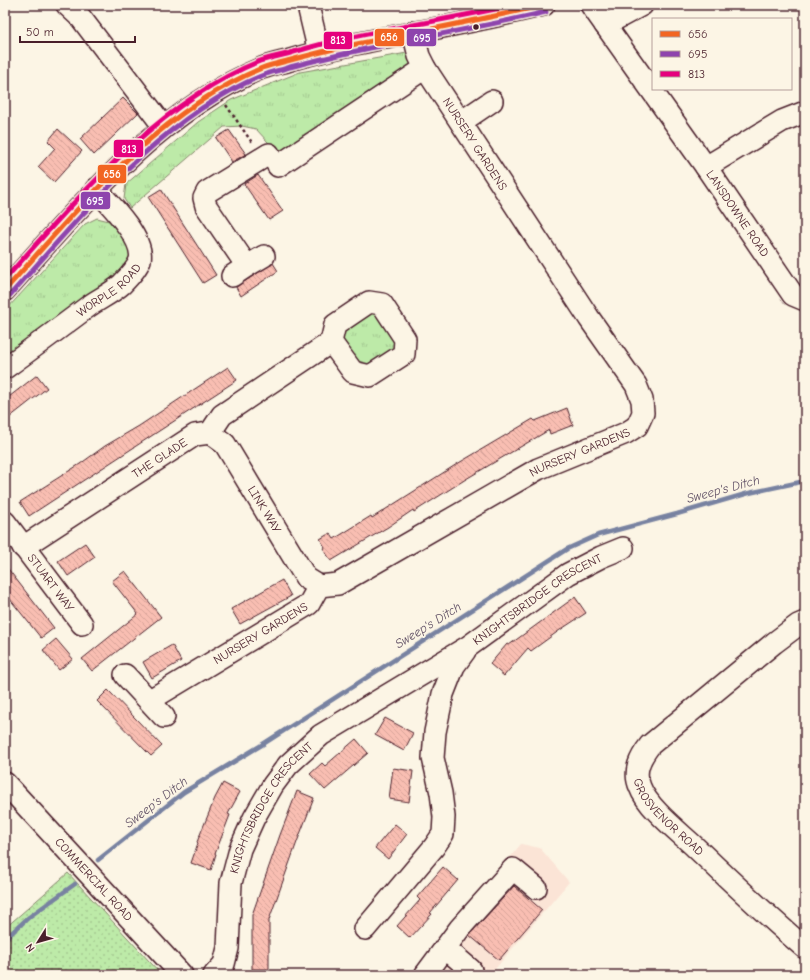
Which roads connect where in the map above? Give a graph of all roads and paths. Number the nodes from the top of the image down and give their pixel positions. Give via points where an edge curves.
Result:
1 (67, 5) edge
2 (307, 5) edge
3 (544, 5) edge
4 (591, 5) edge
5 (642, 5) edge
6 (506, 10) edge
7 (605, 25) junction
8 (413, 32) junction
9 (319, 52) junction
10 (425, 68) junction
11 (216, 91) junction
12 (492, 101) dead end
13 (805, 112) edge
14 (461, 122) junction
15 (164, 127) junction
16 (273, 159) junction
17 (706, 167) junction
18 (96, 189) junction
19 (248, 266) dead end
20 (5, 290) edge
21 (805, 300) edge
22 (331, 342) dead end
23 (5, 368) edge
24 (210, 434) junction
25 (5, 522) edge
26 (23, 547) junction
27 (615, 558) dead end
28 (319, 586) junction
29 (805, 622) edge
30 (82, 624) dead end
31 (469, 646) junction
32 (125, 675) dead end
33 (400, 687) junction
34 (150, 700) junction
35 (440, 708) junction
36 (164, 717) dead end
37 (5, 783) edge
38 (536, 888) dead end
39 (365, 929) dead end
40 (445, 948) junction
41 (805, 948) edge
42 (471, 970) dead end
43 (182, 975) edge
44 (214, 975) edge
45 (425, 975) edge

1 - 15 street via 81,18
2 - 9 street
3 - 6 street
4 - 7 street, LANSDOWNE ROAD
5 - 7 street
6 - 8 street
7 - 17 street, LANSDOWNE ROAD
8 - 9 street
8 - 10 street, NURSERY GARDENS
9 - 11 street via 263,68
10 - 14 street, NURSERY GARDENS
10 - 16 street
11 - 15 street
11 - 16 path via 253,144
12 - 14 street
13 - 17 street via 782,121
14 - 28 street, NURSERY GARDENS via 636,385 642,400 643,413 636,426 626,433 538,469 338,584
15 - 18 street
16 - 19 street via 208,192 204,198 206,206
17 - 21 street, LANSDOWNE ROAD via 793,295
18 - 20 street
18 - 23 street, WORPLE ROAD via 127,224 138,244 140,259 133,272 120,285
22 - 24 street via 222,415
24 - 26 street, THE GLADE via 195,435
24 - 28 street, LINK WAY via 225,444 306,578
25 - 26 street, STUART WAY
26 - 30 street, STUART WAY
27 - 31 street, KNIGHTSBRIDGE CRESCENT via 568,574
28 - 34 street, NURSERY GARDENS via 308,604
29 - 41 street, GROSVENOR ROAD via 774,643 650,745 638,763 637,772 644,797 660,814
31 - 33 street, KNIGHTSBRIDGE CRESCENT
31 - 35 street, KNIGHTSBRIDGE CRESCENT via 454,666
32 - 34 street
33 - 35 street, KNIGHTSBRIDGE CRESCENT via 419,685 433,693
33 - 44 street, KNIGHTSBRIDGE CRESCENT via 321,735 288,765 273,785 240,849 232,883 228,948 224,964
34 - 36 street
35 - 39 street, KNIGHTSBRIDGE CRESCENT via 435,732 434,758 444,817 443,834
37 - 43 street, COMMERCIAL ROAD
38 - 40 street via 513,869
40 - 42 street
40 - 45 street

